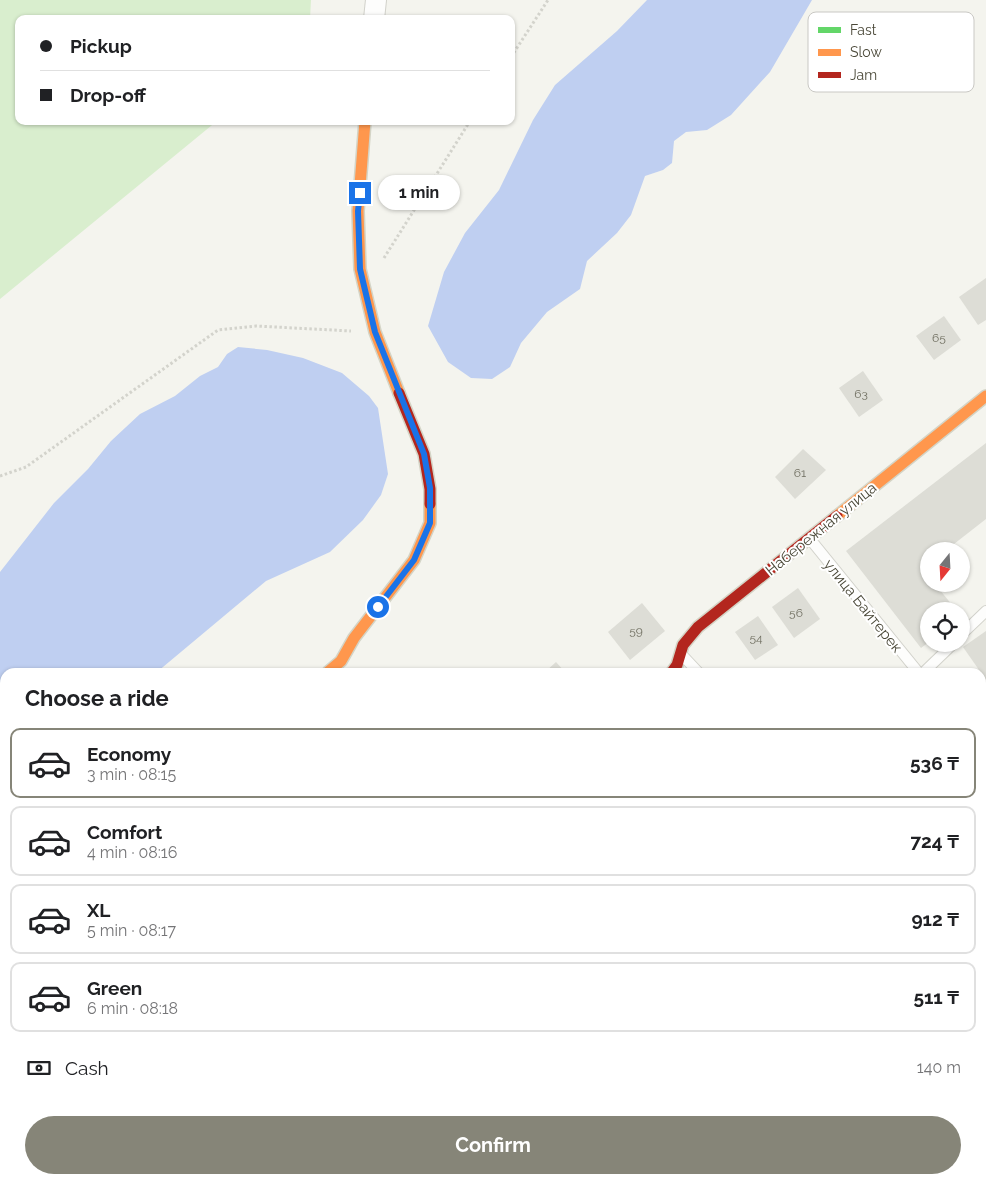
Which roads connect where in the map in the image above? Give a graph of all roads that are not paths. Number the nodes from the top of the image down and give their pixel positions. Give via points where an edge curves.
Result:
1 (376, 0) edge
2 (374, 15) edge
3 (365, 125) edge
4 (986, 396) edge
5 (809, 538) junction
6 (986, 611) edge
7 (970, 627) edge
8 (945, 652) edge
9 (680, 653) junction
10 (337, 668) edge
11 (675, 668) edge
12 (694, 668) edge
13 (915, 668) edge
14 (928, 668) edge

1 - 2 street
3 - 10 street via 358,211 360,269 375,332 424,454 430,488 430,523 414,560 354,638
4 - 5 street, Набережная улица
5 - 9 street, Набережная улица via 698,627
5 - 13 lane, улица Байтерек
6 - 7 lane
8 - 14 lane
9 - 11 street, Набережная улица
9 - 12 lane

